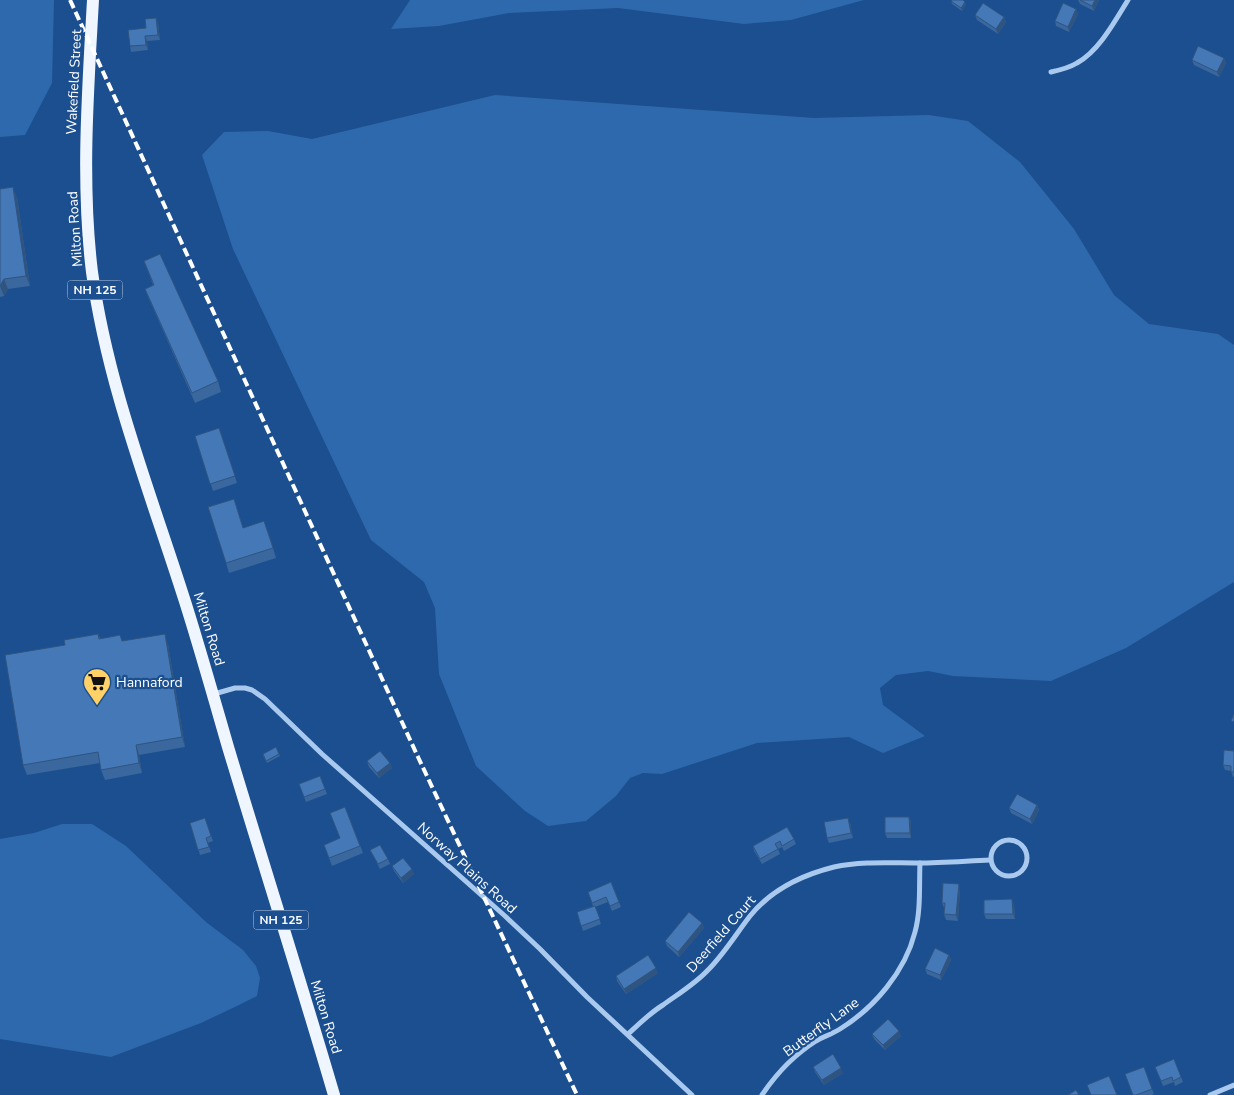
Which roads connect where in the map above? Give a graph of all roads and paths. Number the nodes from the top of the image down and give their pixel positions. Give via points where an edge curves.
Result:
1 (93, 0) edge
2 (1128, 0) edge
3 (1051, 72) dead end
4 (86, 166) joint
5 (213, 694) junction
6 (990, 860) junction
7 (920, 863) junction
8 (628, 1034) junction
9 (1234, 1085) edge
10 (334, 1095) edge
11 (692, 1095) edge
12 (762, 1095) edge
13 (1210, 1095) edge

1 - 4 main road, Wakefield Street / NH 125
2 - 3 street via 1094,50 1078,63
4 - 5 main road, Milton Road / NH 125 via 89,245 108,357 122,411
5 - 8 street, Norway Plains Road via 245,688 265,698 322,754 505,916
5 - 10 main road, Milton Road / NH 125
6 - 6 street via 996,871 1007,876 1021,871 1027,858 1022,844 1006,839 992,849
6 - 7 street, Deerfield Court
7 - 8 street, Deerfield Court via 841,866 807,875 784,886 752,915 707,971
7 - 12 street, Butterfly Lane via 915,931 905,958 890,982 862,1013 793,1059
8 - 11 street, Norway Plains Road
9 - 13 street

